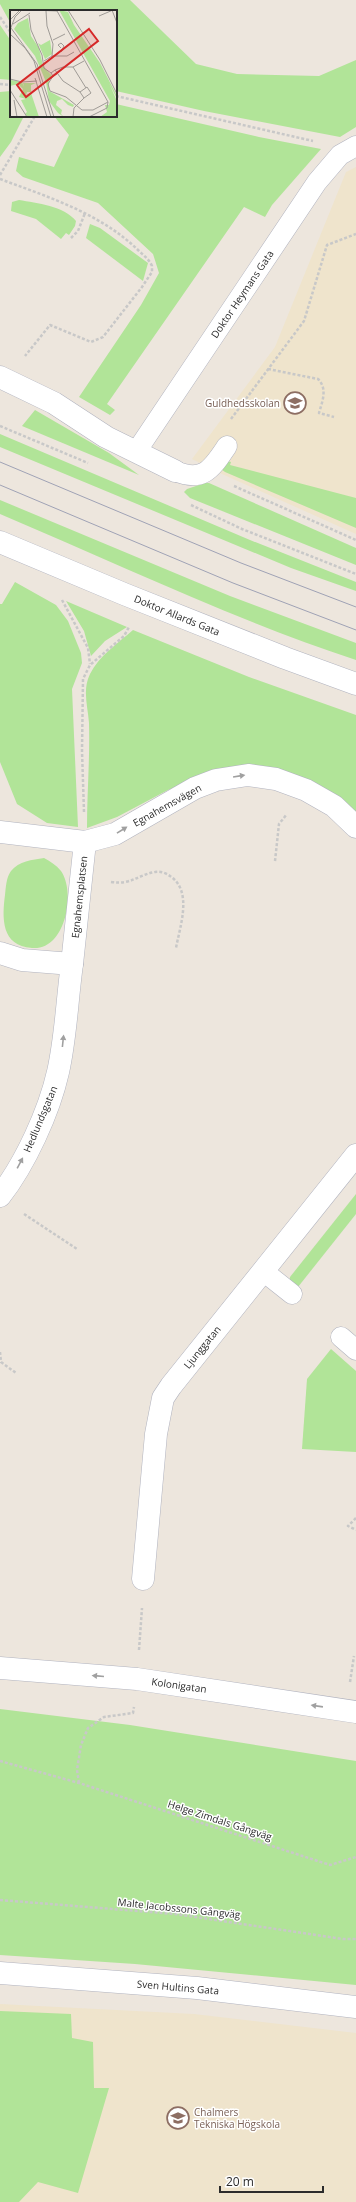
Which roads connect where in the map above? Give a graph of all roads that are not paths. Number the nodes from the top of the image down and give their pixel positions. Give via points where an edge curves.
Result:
1 (348, 150) edge
2 (0, 377) edge
3 (227, 446) dead end
4 (136, 452) junction
5 (174, 471) joint
6 (0, 542) edge
7 (356, 684) edge
8 (356, 827) edge
9 (0, 832) edge
10 (85, 842) junction
11 (0, 953) edge
12 (72, 964) junction
13 (356, 1155) edge
14 (0, 1196) edge
15 (263, 1271) junction
16 (292, 1294) dead end
17 (341, 1336) dead end
18 (356, 1350) edge
19 (143, 1579) dead end
20 (0, 1668) edge
21 (356, 1712) edge
22 (0, 1973) edge
23 (356, 2007) edge

1 - 4 lane, Doktor Heymans Gata via 317,182
2 - 4 street via 54,403 106,437
3 - 5 lane via 213,467 204,474 188,477
4 - 5 street
6 - 7 street, Doktor Allards Gata via 153,606
10 -> 8 street, Egnahemsvägen via 115,834 195,788 216,780 248,775 276,779 306,790 334,806
9 - 10 street, Egnahemsplatsen
10 - 12 street, Egnahemsplatsen
11 - 12 street via 22,960
14 -> 12 street, Hedlundsgatan via 19,1166 49,1103 63,1046
13 - 15 street, Ljunggatan
15 - 16 lane
15 - 19 street, Ljunggatan via 163,1398 156,1434
17 - 18 lane
21 -> 20 street, Kolonigatan via 137,1679
22 - 23 street, Sven Hultins Gata via 197,1988

